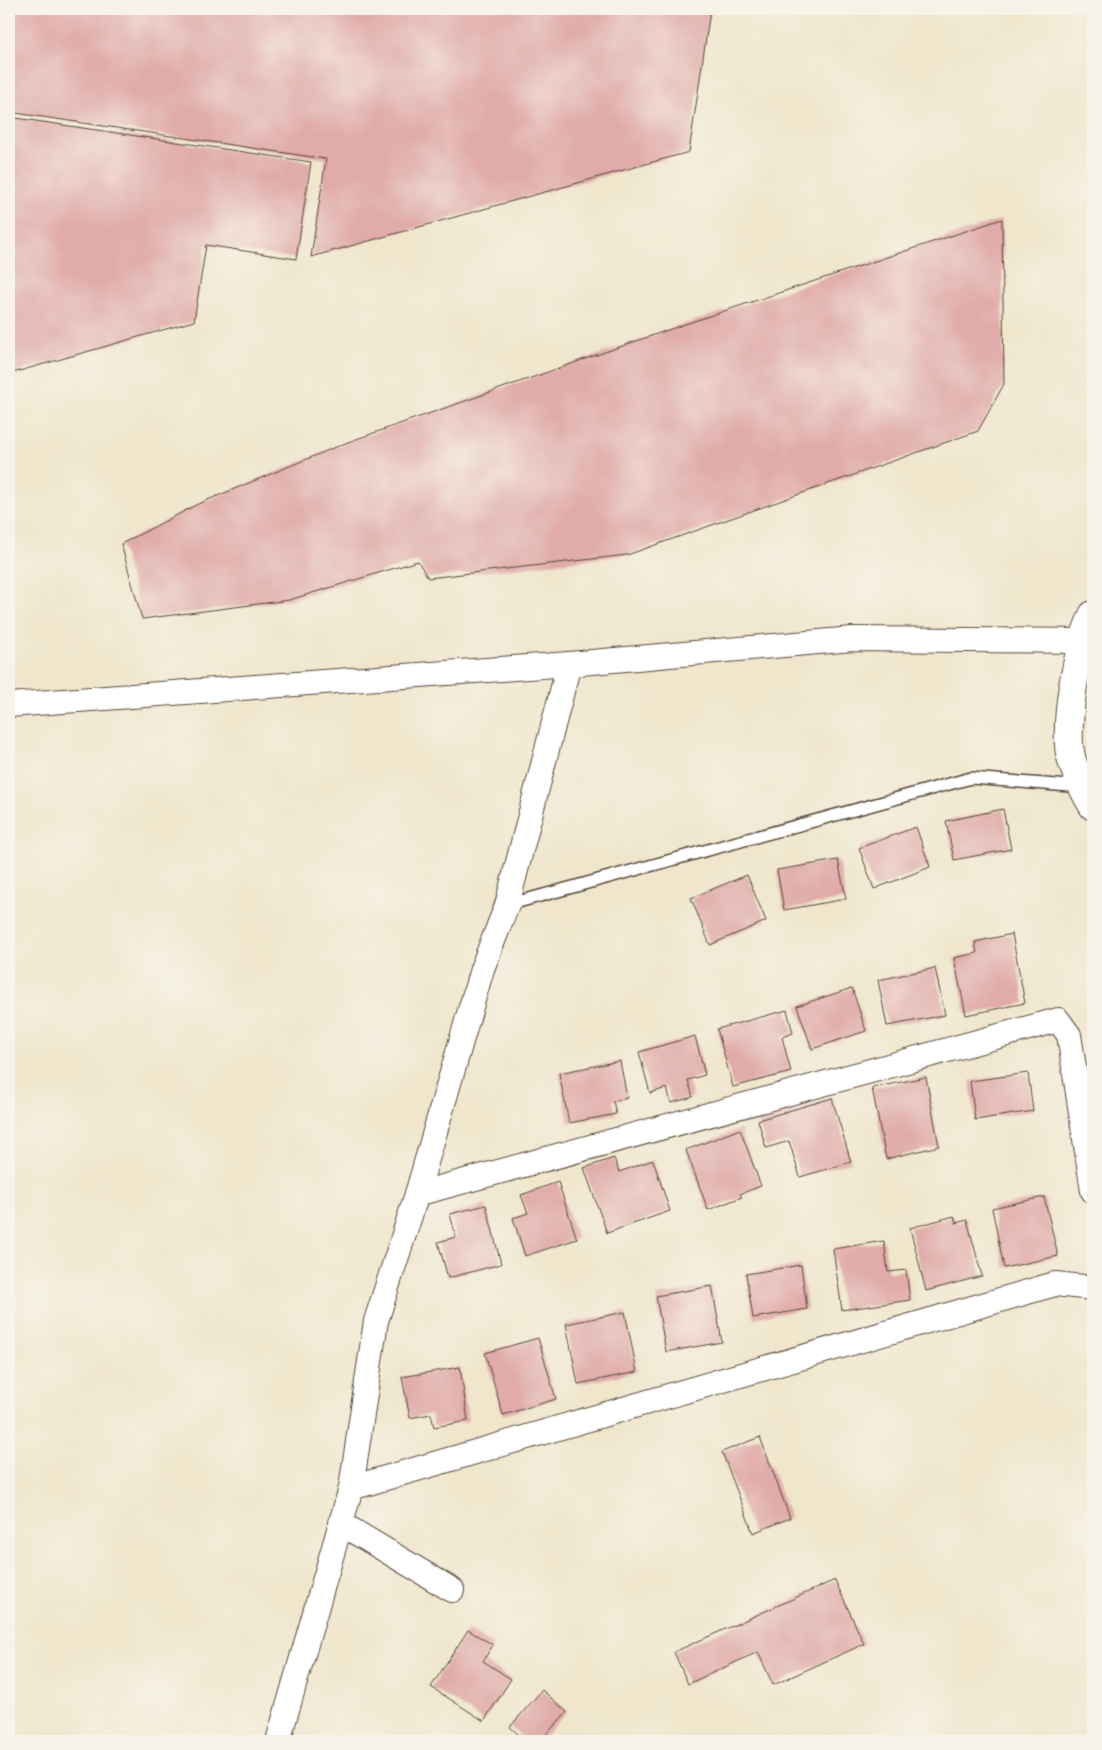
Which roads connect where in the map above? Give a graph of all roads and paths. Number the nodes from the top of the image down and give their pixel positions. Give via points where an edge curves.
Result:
1 (1093, 615) edge
2 (1088, 642) edge
3 (569, 664) junction
4 (9, 705) edge
5 (1088, 796) edge
6 (507, 905) junction
7 (1093, 1191) edge
8 (417, 1194) junction
9 (1093, 1288) edge
10 (351, 1488) junction
11 (340, 1523) junction
12 (452, 1590) dead end
13 (278, 1741) edge

1 - 2 street
2 - 3 street via 853,639
2 - 5 street via 1072,706 1069,747
3 - 4 street
3 - 6 street
5 - 6 lane via 971,778
6 - 8 street via 482,969
7 - 8 street via 1069,1035 1058,1020
8 - 10 street via 376,1321
9 - 10 street via 1054,1284
10 - 11 street
11 - 12 street
11 - 13 street

